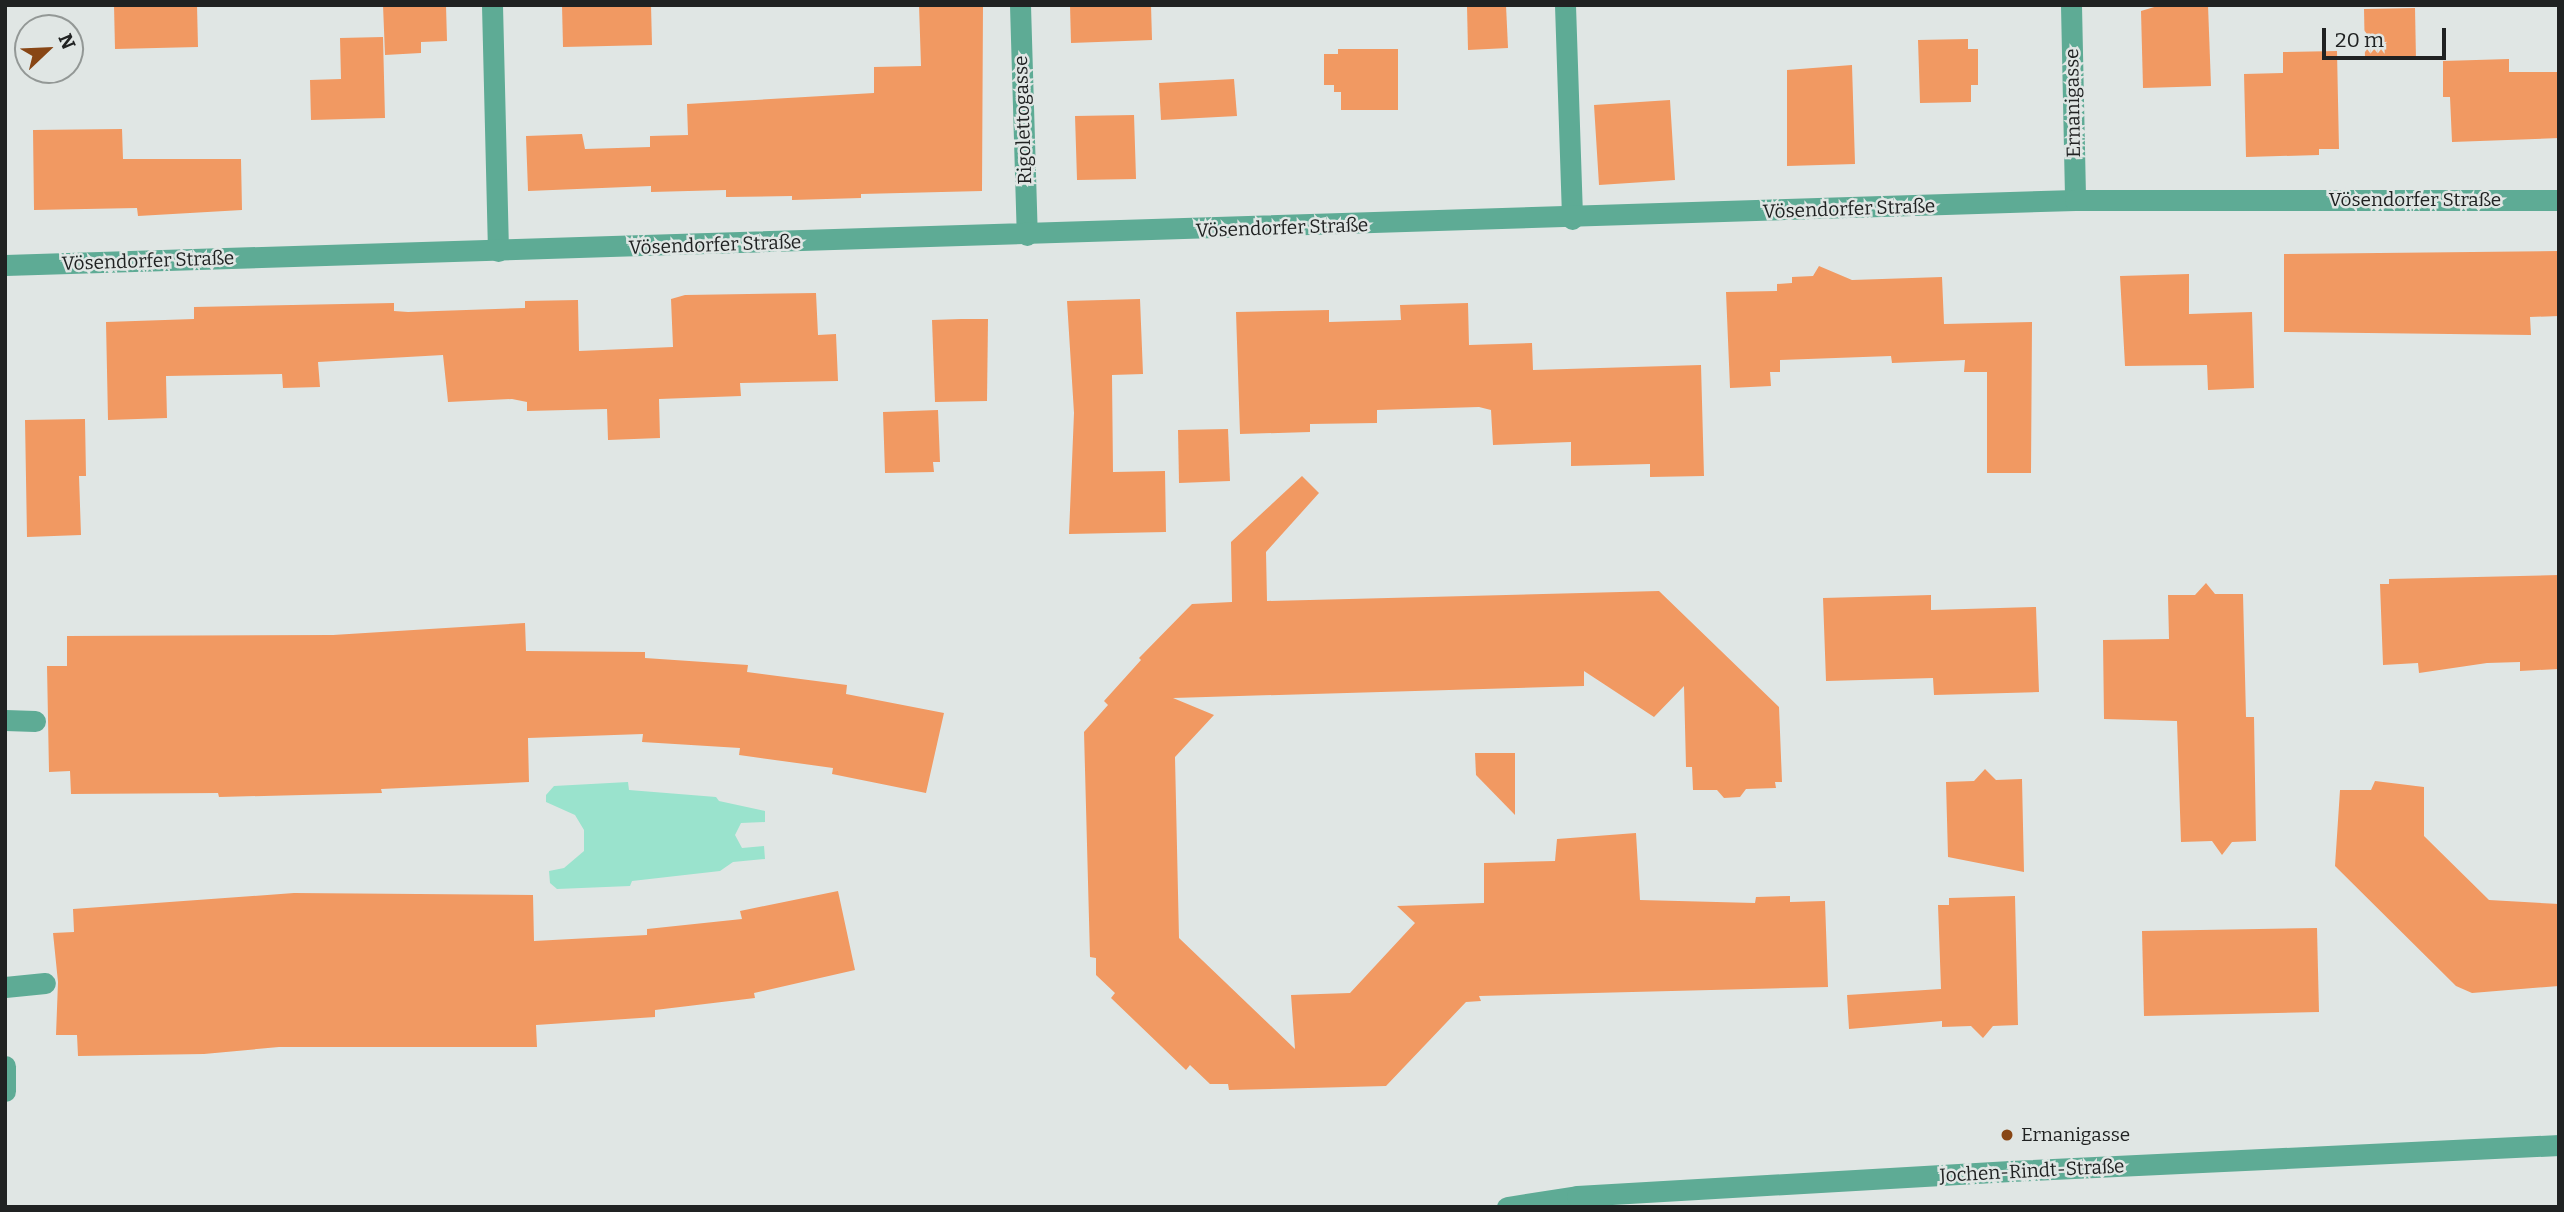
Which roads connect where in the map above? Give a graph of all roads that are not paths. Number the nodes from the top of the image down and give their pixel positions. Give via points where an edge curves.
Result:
1 (492, 5) edge
2 (1020, 5) edge
3 (1565, 5) edge
4 (2071, 5) edge
5 (2075, 200) junction
6 (2559, 200) edge
7 (1572, 219) junction
8 (1027, 235) junction
9 (498, 251) junction
10 (5, 265) edge
11 (5, 720) edge
12 (35, 721) dead end
13 (44, 983) dead end
14 (5, 987) edge
15 (5, 1066) edge
16 (5, 1091) edge
17 (2559, 1145) edge
18 (1507, 1207) edge

1 - 9 street
2 - 8 street, Rigolettogasse
3 - 7 street
4 - 5 street, Ernanigasse
5 - 6 street, Vösendorfer Straße
5 - 7 street, Vösendorfer Straße
7 - 8 street, Vösendorfer Straße
8 - 9 street, Vösendorfer Straße
9 - 10 street, Vösendorfer Straße
11 - 12 street
13 - 14 street
15 - 16 street
17 - 18 street, Jochen-Rindt-Straße via 1997,1171 1577,1196

